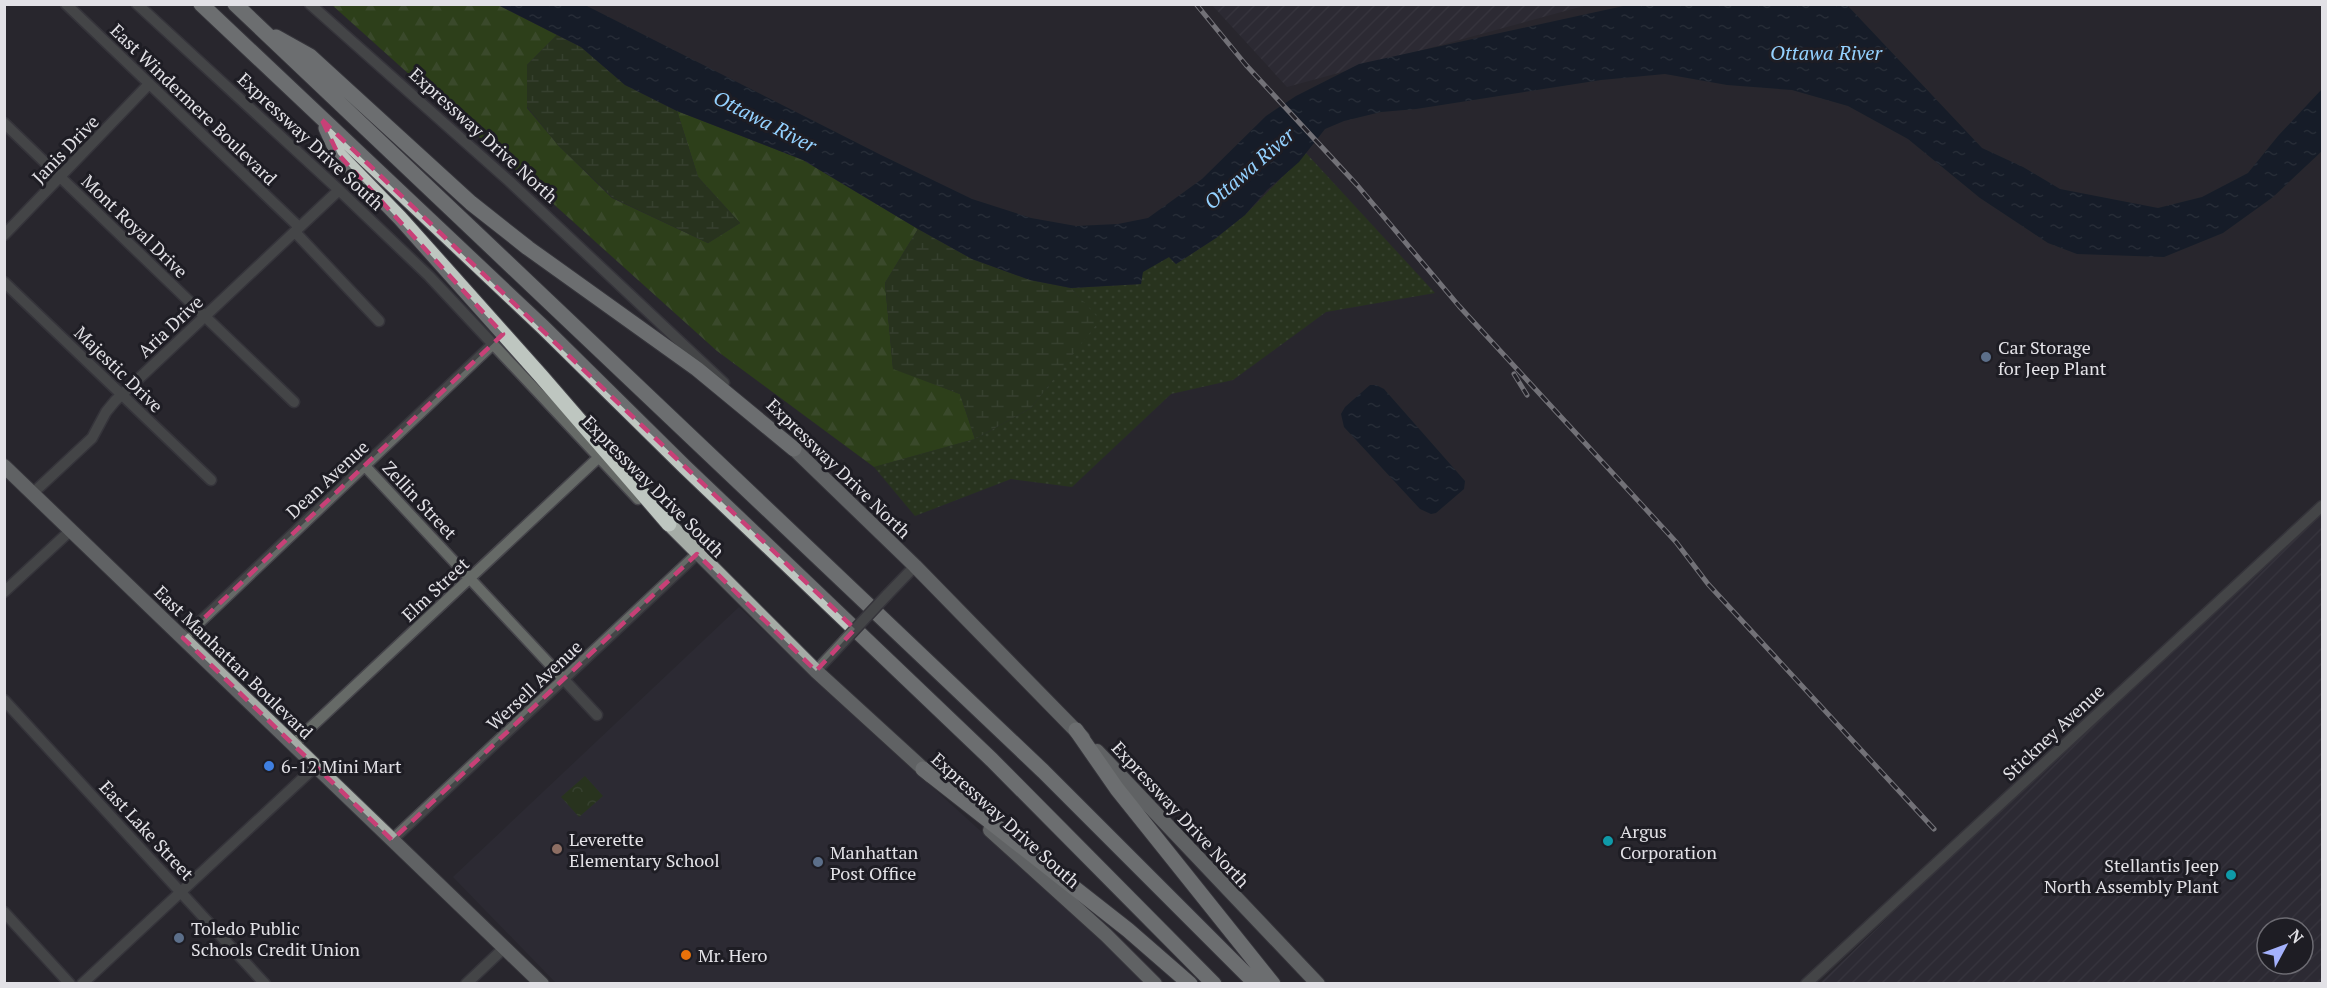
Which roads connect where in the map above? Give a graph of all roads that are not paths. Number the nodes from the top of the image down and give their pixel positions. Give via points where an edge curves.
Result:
1 (66, 4) edge
2 (136, 4) edge
3 (201, 4) edge
4 (235, 4) edge
5 (310, 4) edge
6 (262, 29) junction
7 (149, 84) junction
8 (322, 120) junction
9 (4, 123) edge
10 (60, 177) junction
11 (339, 190) junction
12 (297, 230) junction
13 (4, 236) edge
14 (4, 282) edge
15 (205, 316) junction
16 (379, 321) dead end
17 (493, 344) junction
18 (122, 394) junction
19 (294, 402) dead end
20 (794, 449) junction
21 (598, 458) junction
22 (4, 466) edge
23 (365, 466) junction
24 (211, 480) dead end
25 (33, 493) junction
26 (2322, 506) edge
27 (669, 524) junction
28 (71, 530) junction
29 (697, 554) junction
30 (915, 566) junction
31 (470, 579) junction
32 (4, 592) edge
33 (183, 638) junction
34 (816, 671) junction
35 (564, 679) junction
36 (4, 700) edge
37 (597, 714) dead end
38 (1076, 730) junction
39 (293, 744) junction
40 (316, 766) junction
41 (923, 769) junction
42 (392, 840) junction
43 (181, 891) junction
44 (4, 912) edge
45 (504, 948) junction
46 (70, 984) edge
47 (82, 984) edge
48 (266, 984) edge
49 (466, 984) edge
50 (542, 984) edge
51 (1155, 984) edge
52 (1190, 984) edge
53 (1214, 984) edge
54 (1256, 984) edge
55 (1273, 984) edge
56 (1318, 984) edge
57 (1806, 984) edge

1 - 7 street, East Windermere Boulevard
2 - 11 street, Expressway Drive South
3 - 8 highway
4 - 6 highway
5 - 20 street, Expressway Drive North via 509,181
6 - 20 highway via 310,56 471,202 528,248 697,369
6 - 54 highway via 1043,771
7 - 10 street, Janis Drive
7 - 12 street, East Windermere Boulevard
8 - 27 highway via 338,154 408,227
8 - 53 highway via 992,760
9 - 10 street, Mont Royal Drive
10 - 13 street, Janis Drive
10 - 15 street, Mont Royal Drive
11 - 12 street, Aria Drive
11 - 17 street, Expressway Drive South
12 - 15 street, Aria Drive
12 - 16 street, East Windermere Boulevard
14 - 18 street, Majestic Drive
15 - 18 street, Aria Drive
15 - 19 street, Mont Royal Drive
17 - 21 street, Expressway Drive South
17 - 23 street, Dean Avenue
18 - 24 street, Majestic Drive
18 - 25 street, Aria Drive via 106,412 92,438
20 - 30 main road, Expressway Drive North
21 - 27 street, Expressway Drive South
21 - 31 street, Elm Street
22 - 25 main road, East Manhattan Boulevard
23 - 31 street, Zellin Street
23 - 33 street, Dean Avenue
25 - 28 main road, East Manhattan Boulevard
26 - 57 street, Stickney Avenue
27 - 29 main road, Expressway Drive South
28 - 32 street
28 - 33 main road, East Manhattan Boulevard
29 - 34 main road, Expressway Drive South
29 - 35 street, Wersell Avenue
30 - 34 street, bridge
30 - 38 main road, Expressway Drive North
31 - 35 street, Zellin Street
31 - 39 street, Elm Street
33 - 39 main road, East Manhattan Boulevard
34 - 41 main road, Expressway Drive South
35 - 37 street, Zellin Street
35 - 42 street, Wersell Avenue
36 - 43 street, East Lake Street
38 - 55 highway
38 - 56 main road, Expressway Drive North
39 - 40 main road, East Manhattan Boulevard
40 - 42 main road, East Manhattan Boulevard
40 - 43 street
41 - 51 main road, Expressway Drive South
41 - 52 highway via 1128,930
42 - 45 main road, East Manhattan Boulevard
43 - 47 street
43 - 48 street, East Lake Street
44 - 46 street
45 - 49 street
45 - 50 main road, East Manhattan Boulevard

